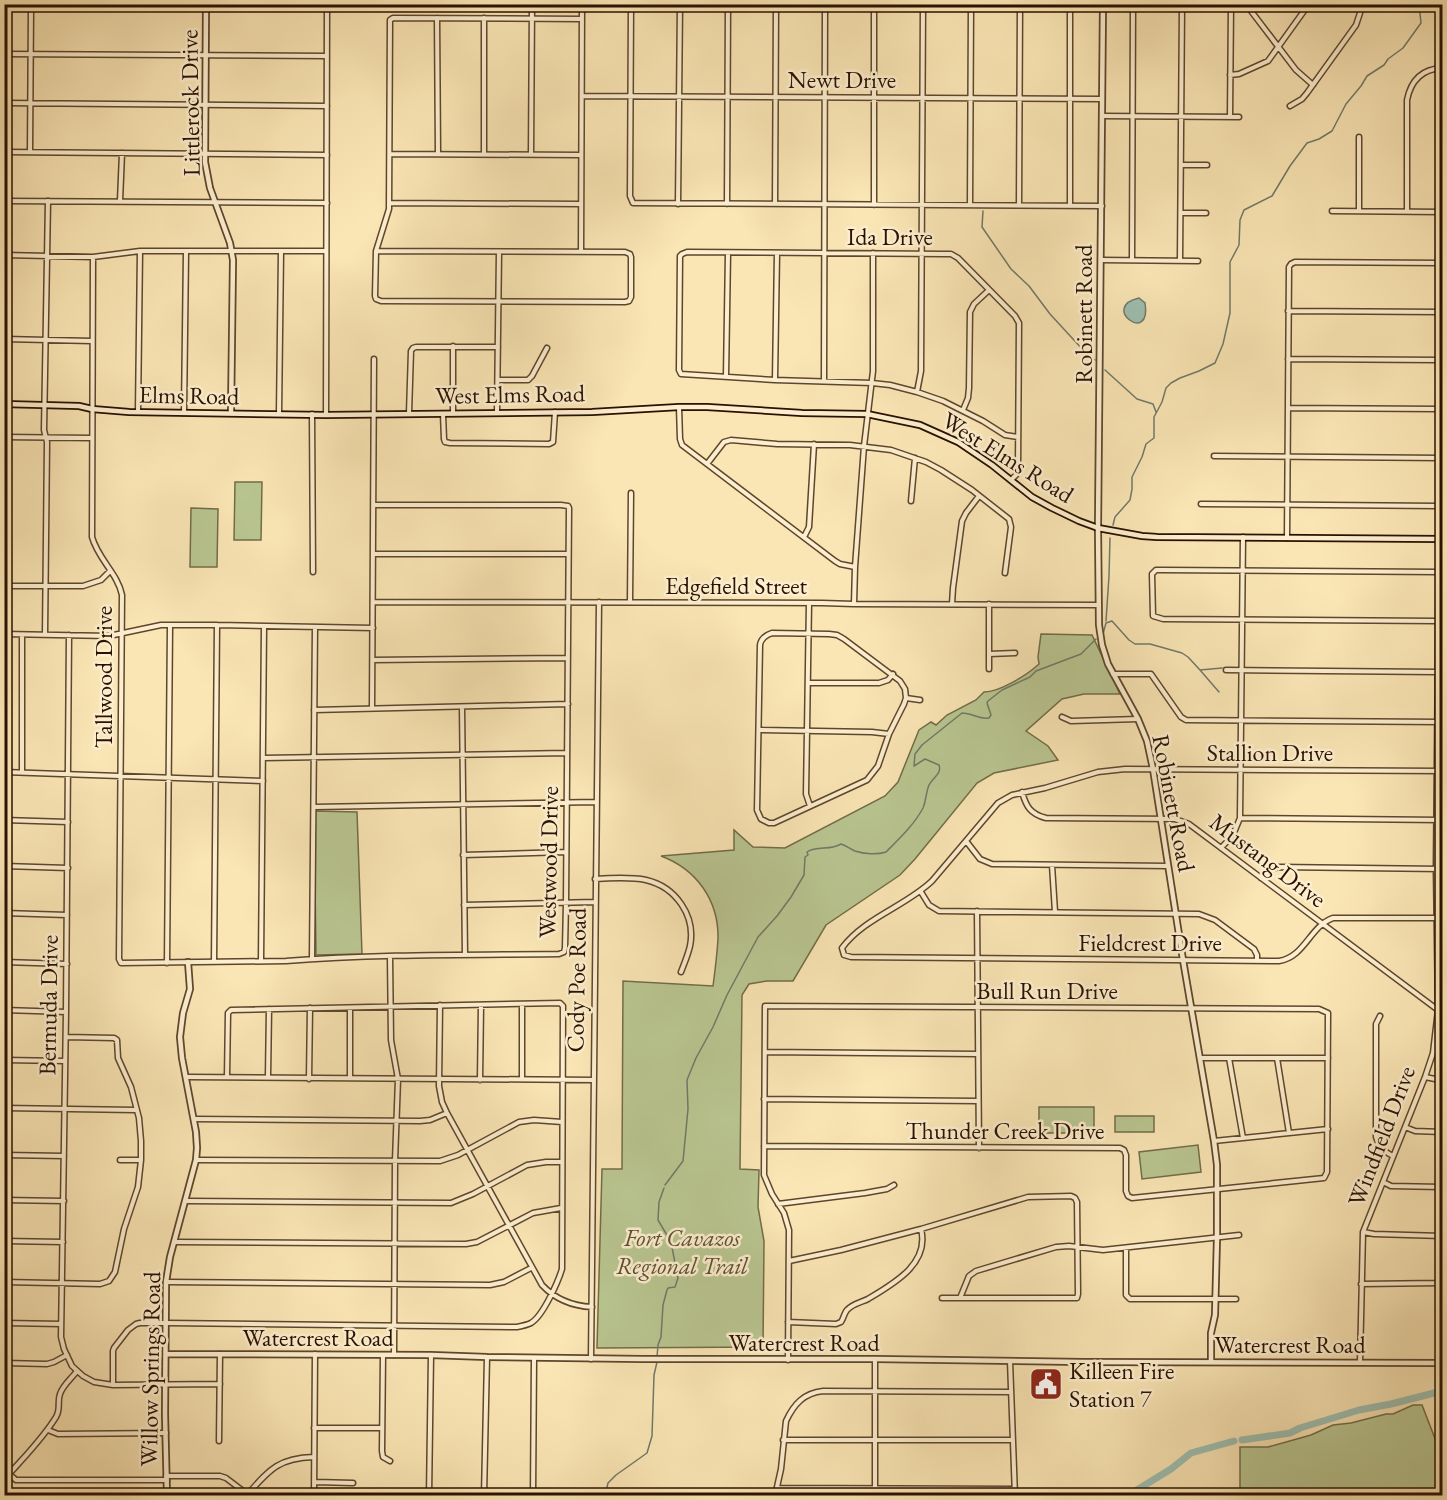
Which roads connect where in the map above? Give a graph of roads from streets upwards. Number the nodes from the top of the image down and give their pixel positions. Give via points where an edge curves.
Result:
1 (532, 4) edge
2 (582, 4) edge
3 (631, 4) edge
4 (680, 4) edge
5 (728, 4) edge
6 (776, 4) edge
7 (825, 4) edge
8 (874, 4) edge
9 (923, 4) edge
10 (971, 4) edge
11 (1020, 4) edge
12 (1070, 4) edge
13 (1103, 4) edge
14 (1133, 4) edge
15 (1182, 4) edge
16 (1231, 4) edge
17 (1244, 4) edge
18 (1309, 4) edge
19 (1360, 4) edge
20 (4, 6) edge
21 (123, 6) edge
22 (206, 6) edge
23 (327, 6) edge
24 (31, 7) junction
25 (437, 18) junction
26 (484, 18) junction
27 (532, 18) junction
28 (582, 19) junction
29 (1279, 47) junction
30 (4, 54) edge
31 (31, 55) junction
32 (206, 55) junction
33 (327, 56) junction
34 (1443, 68) edge
35 (1230, 75) junction
36 (1313, 85) junction
37 (582, 96) junction
38 (630, 96) junction
39 (679, 96) junction
40 (728, 96) junction
41 (776, 97) junction
42 (825, 97) junction
43 (874, 97) junction
44 (923, 98) junction
45 (971, 98) junction
46 (1020, 98) junction
47 (1070, 99) junction
48 (1102, 99) junction
49 (4, 103) edge
50 (30, 104) junction
51 (206, 105) junction
52 (327, 106) junction
53 (1290, 106) dead end
54 (1102, 116) junction
55 (1132, 117) junction
56 (1181, 117) junction
57 (1230, 117) junction
58 (1239, 117) dead end
59 (1359, 136) dead end
60 (4, 152) edge
61 (30, 152) junction
62 (122, 153) junction
63 (205, 154) junction
64 (390, 154) junction
65 (438, 154) junction
66 (484, 154) junction
67 (531, 154) junction
68 (327, 155) junction
69 (581, 155) junction
70 (1181, 165) junction
71 (1207, 165) dead end
72 (4, 201) edge
73 (48, 201) junction
74 (120, 201) junction
75 (215, 202) junction
76 (327, 203) junction
77 (389, 203) junction
78 (581, 204) junction
79 (678, 204) junction
80 (727, 204) junction
81 (775, 204) junction
82 (825, 205) junction
83 (874, 205) junction
84 (970, 205) junction
85 (922, 206) junction
86 (1019, 206) junction
87 (1070, 206) junction
88 (1102, 206) junction
89 (1359, 211) junction
90 (1407, 211) junction
91 (1332, 212) dead end
92 (1443, 212) edge
93 (1181, 213) junction
94 (1206, 213) dead end
95 (140, 251) junction
96 (186, 251) junction
97 (232, 251) junction
98 (326, 251) junction
99 (281, 252) junction
100 (376, 252) junction
101 (499, 252) junction
102 (581, 252) junction
103 (728, 253) junction
104 (825, 253) junction
105 (873, 253) junction
106 (777, 254) junction
107 (922, 254) junction
108 (4, 255) edge
109 (47, 255) junction
110 (93, 256) junction
111 (1101, 260) junction
112 (1132, 260) junction
113 (1180, 261) junction
114 (1198, 261) dead end
115 (1443, 263) edge
116 (989, 290) junction
117 (499, 301) junction
118 (1288, 311) junction
119 (1442, 312) edge
120 (4, 339) edge
121 (46, 340) junction
122 (92, 341) junction
123 (453, 346) junction
124 (498, 347) junction
125 (547, 348) dead end
126 (374, 359) dead end
127 (1288, 359) junction
128 (1441, 360) edge
129 (726, 376) junction
130 (498, 380) junction
131 (775, 380) junction
132 (824, 381) junction
133 (872, 383) junction
134 (917, 392) junction
135 (4, 404) edge
136 (44, 404) junction
137 (679, 407) junction
138 (1288, 408) junction
139 (1441, 409) edge
140 (92, 410) junction
141 (963, 410) junction
142 (138, 412) junction
143 (497, 412) junction
144 (555, 412) junction
145 (184, 413) junction
146 (231, 413) junction
147 (409, 413) junction
148 (443, 413) junction
149 (453, 413) junction
150 (279, 414) junction
151 (312, 414) junction
152 (374, 414) junction
153 (867, 414) junction
154 (326, 415) junction
155 (4, 437) edge
156 (1018, 437) junction
157 (46, 438) junction
158 (92, 438) junction
159 (814, 444) junction
160 (864, 446) junction
161 (1214, 456) dead end
162 (1287, 456) junction
163 (915, 458) junction
164 (1441, 458) edge
165 (707, 464) junction
166 (1011, 480) junction
167 (631, 493) dead end
168 (979, 496) junction
169 (911, 501) dead end
170 (1202, 504) dead end
171 (374, 505) junction
172 (1287, 505) junction
173 (1439, 506) junction
174 (1098, 528) junction
175 (804, 537) junction
176 (1243, 537) junction
177 (1287, 538) junction
178 (1441, 539) edge
179 (373, 554) junction
180 (568, 554) junction
181 (855, 567) junction
182 (1242, 570) junction
183 (110, 572) junction
184 (313, 572) dead end
185 (1438, 572) junction
186 (1005, 573) dead end
187 (4, 586) edge
188 (46, 586) junction
189 (373, 602) junction
190 (599, 602) junction
191 (630, 602) junction
192 (568, 603) junction
193 (809, 603) junction
194 (854, 604) junction
195 (952, 604) junction
196 (989, 604) junction
197 (1098, 605) junction
198 (1242, 620) junction
199 (1438, 621) junction
200 (216, 625) junction
201 (170, 626) junction
202 (264, 626) junction
203 (315, 627) junction
204 (373, 628) junction
205 (4, 634) edge
206 (122, 634) junction
207 (808, 634) junction
208 (22, 635) junction
209 (45, 635) junction
210 (69, 636) junction
211 (1015, 653) dead end
212 (989, 654) junction
213 (568, 658) junction
214 (373, 660) junction
215 (989, 669) dead end
216 (1226, 670) dead end
217 (1242, 670) junction
218 (1438, 672) junction
219 (893, 674) junction
220 (1113, 674) junction
221 (808, 682) junction
222 (906, 698) junction
223 (920, 700) dead end
224 (568, 704) junction
225 (462, 706) junction
226 (372, 708) junction
227 (314, 710) junction
228 (1062, 717) dead end
229 (1138, 719) junction
230 (1242, 721) junction
231 (1440, 722) edge
232 (759, 730) junction
233 (807, 731) junction
234 (889, 734) junction
235 (567, 753) junction
236 (462, 754) junction
237 (263, 758) junction
238 (314, 758) junction
239 (1153, 769) junction
240 (1241, 770) junction
241 (1440, 771) edge
242 (4, 772) edge
243 (21, 772) junction
244 (69, 773) junction
245 (121, 776) junction
246 (168, 777) junction
247 (215, 779) junction
248 (263, 780) junction
249 (1022, 792) junction
250 (597, 802) junction
251 (567, 803) junction
252 (463, 804) junction
253 (810, 806) junction
254 (314, 807) junction
255 (1240, 818) junction
256 (1160, 819) junction
257 (4, 820) edge
258 (1440, 820) edge
259 (68, 822) junction
260 (966, 841) junction
261 (1221, 848) junction
262 (566, 852) junction
263 (464, 855) junction
264 (1053, 865) junction
265 (4, 866) edge
266 (1168, 866) junction
267 (68, 868) junction
268 (1436, 869) junction
269 (1443, 869) edge
270 (1261, 878) junction
271 (596, 879) junction
272 (921, 892) junction
273 (595, 902) junction
274 (566, 903) junction
275 (464, 905) junction
276 (977, 911) junction
277 (1055, 912) junction
278 (4, 913) edge
279 (1175, 913) junction
280 (67, 915) junction
281 (1436, 918) junction
282 (1443, 918) edge
283 (1322, 923) junction
284 (843, 952) joint
285 (465, 955) junction
286 (390, 957) junction
287 (978, 958) junction
288 (312, 959) junction
289 (1183, 960) junction
290 (1257, 960) junction
291 (261, 961) junction
292 (4, 962) edge
293 (120, 962) joint
294 (188, 962) junction
295 (214, 962) junction
296 (167, 963) junction
297 (67, 964) junction
298 (681, 972) dead end
299 (522, 1004) junction
300 (440, 1005) junction
301 (481, 1005) junction
302 (391, 1006) junction
303 (978, 1007) junction
304 (310, 1008) junction
305 (350, 1008) junction
306 (269, 1009) junction
307 (1191, 1009) junction
308 (4, 1010) edge
309 (1440, 1010) edge
310 (66, 1011) junction
311 (1328, 1013) joint
312 (1380, 1016) dead end
313 (66, 1037) junction
314 (765, 1052) junction
315 (978, 1054) junction
316 (1200, 1058) junction
317 (1229, 1058) junction
318 (1277, 1058) junction
319 (1328, 1058) junction
320 (4, 1060) edge
321 (65, 1061) junction
322 (186, 1077) junction
323 (227, 1077) junction
324 (268, 1077) junction
325 (1425, 1077) junction
326 (350, 1078) junction
327 (522, 1078) junction
328 (309, 1079) junction
329 (398, 1079) junction
330 (438, 1079) junction
331 (563, 1079) junction
332 (1443, 1079) edge
333 (480, 1080) junction
334 (594, 1080) junction
335 (764, 1100) junction
336 (978, 1101) junction
337 (4, 1108) edge
338 (65, 1109) junction
339 (136, 1110) junction
340 (447, 1113) junction
341 (194, 1119) junction
342 (396, 1121) junction
343 (562, 1122) junction
344 (1405, 1127) junction
345 (1328, 1129) junction
346 (1442, 1132) edge
347 (1289, 1133) junction
348 (1242, 1138) junction
349 (1214, 1141) junction
350 (764, 1146) junction
351 (979, 1148) junction
352 (468, 1150) junction
353 (4, 1155) edge
354 (64, 1156) junction
355 (1393, 1156) junction
356 (120, 1160) dead end
357 (141, 1160) junction
358 (196, 1160) junction
359 (395, 1161) junction
360 (562, 1162) junction
361 (1383, 1182) junction
362 (894, 1185) dead end
363 (487, 1186) junction
364 (1441, 1187) edge
365 (1217, 1190) junction
366 (4, 1200) edge
367 (64, 1201) junction
368 (186, 1201) junction
369 (395, 1203) junction
370 (778, 1204) junction
371 (561, 1208) junction
372 (508, 1225) junction
373 (921, 1229) junction
374 (1363, 1232) junction
375 (1239, 1235) dead end
376 (1442, 1236) edge
377 (1217, 1238) junction
378 (4, 1241) edge
379 (63, 1242) junction
380 (175, 1242) junction
381 (395, 1244) junction
382 (1077, 1247) junction
383 (1126, 1248) junction
384 (789, 1261) junction
385 (531, 1268) junction
386 (4, 1282) edge
387 (62, 1282) junction
388 (166, 1282) junction
389 (395, 1284) junction
390 (1361, 1284) junction
391 (552, 1294) junction
392 (942, 1298) dead end
393 (960, 1298) junction
394 (1216, 1299) junction
395 (1236, 1299) dead end
396 (592, 1307) junction
397 (788, 1322) junction
398 (4, 1323) edge
399 (166, 1323) junction
400 (61, 1324) junction
401 (394, 1326) junction
402 (166, 1354) junction
403 (220, 1354) junction
404 (315, 1354) junction
405 (66, 1355) junction
406 (383, 1355) junction
407 (394, 1355) junction
408 (431, 1355) junction
409 (487, 1358) junction
410 (534, 1358) junction
411 (591, 1359) junction
412 (875, 1359) junction
413 (788, 1360) junction
414 (1010, 1361) junction
415 (1211, 1362) junction
416 (1360, 1362) junction
417 (4, 1363) edge
418 (1443, 1363) edge
419 (78, 1371) junction
420 (220, 1384) junction
421 (113, 1385) junction
422 (166, 1385) junction
423 (875, 1392) junction
424 (1011, 1392) junction
425 (314, 1428) junction
426 (382, 1428) junction
427 (48, 1430) junction
428 (166, 1433) junction
429 (783, 1440) junction
430 (875, 1440) junction
431 (1013, 1440) junction
432 (219, 1441) dead end
433 (314, 1457) junction
434 (390, 1461) dead end
435 (9, 1474) junction
436 (166, 1478) junction
437 (4, 1480) edge
438 (315, 1482) junction
439 (353, 1483) dead end
440 (777, 1488) junction
441 (875, 1489) junction
442 (1014, 1489) junction
443 (247, 1495) edge
444 (167, 1496) edge
445 (314, 1496) edge
446 (429, 1496) edge
447 (484, 1496) edge
448 (533, 1496) edge
449 (774, 1496) edge
450 (875, 1496) edge
451 (1015, 1496) edge

1 - 27 street
2 - 28 street
3 - 38 street
4 - 39 street
5 - 40 street
6 - 41 street
7 - 42 street
8 - 43 street
9 - 44 street
10 - 45 street
11 - 46 street
12 - 47 street
13 - 48 street, Robinett Road
14 - 55 street
15 - 56 street
16 - 35 street
17 - 29 street
18 - 29 street
19 - 36 street via 1356,25
20 - 24 street
21 - 22 street
21 - 24 street
22 - 23 street
22 - 32 street, Littlerock Drive
23 - 33 street
24 - 31 street
25 - 26 street
25 - 64 street via 390,20
25 - 65 street
26 - 27 street
26 - 66 street
27 - 28 street
27 - 67 street
28 - 37 street
29 - 35 street via 1268,61
29 - 36 street
30 - 31 street
31 - 32 street
31 - 50 street
32 - 33 street
32 - 51 street, Littlerock Drive
33 - 52 street
34 - 90 street via 1421,75 1408,92
35 - 57 street
36 - 53 street
37 - 38 street, Newt Drive
37 - 69 street
38 - 39 street, Newt Drive
38 - 79 street via 631,201
39 - 40 street, Newt Drive
39 - 79 street
40 - 41 street, Newt Drive
40 - 80 street
41 - 42 street, Newt Drive
41 - 81 street
42 - 43 street, Newt Drive
42 - 82 street
43 - 44 street, Newt Drive
43 - 83 street
44 - 45 street, Newt Drive
44 - 85 street
45 - 46 street, Newt Drive
45 - 84 street
46 - 47 street, Newt Drive
46 - 86 street
47 - 48 street, Newt Drive
47 - 87 street
48 - 54 street, Robinett Road
49 - 50 street
50 - 51 street
50 - 61 street
51 - 52 street
51 - 63 street, Littlerock Drive
52 - 68 street
54 - 55 street
54 - 88 street, Robinett Road
55 - 56 street
55 - 112 street
56 - 57 street
56 - 70 street
57 - 58 street
59 - 89 street
60 - 61 street
61 - 62 street
62 - 63 street
62 - 74 street
63 - 68 street
63 - 75 street, Littlerock Drive
64 - 65 street
64 - 77 street
65 - 66 street
66 - 67 street
67 - 69 street
68 - 76 street
69 - 78 street
70 - 71 street
70 - 93 street
72 - 73 street
73 - 74 street
73 - 109 street
74 - 75 street
75 - 76 street
75 - 97 street, Littlerock Drive
76 - 98 street
77 - 78 street
77 - 100 street
78 - 102 street
79 - 80 street
80 - 81 street
81 - 82 street
82 - 83 street
82 - 104 street
83 - 85 street
84 - 85 street
84 - 86 street
85 - 107 street
86 - 87 street
87 - 88 street
88 - 111 street, Robinett Road
89 - 90 street
89 - 91 street
90 - 92 street
93 - 94 street
93 - 113 street
95 - 96 street
95 - 110 street
95 - 142 street
96 - 97 street
96 - 145 street
97 - 99 street
97 - 146 street, Littlerock Drive
98 - 99 street
98 - 154 street
99 - 150 street
100 - 101 street
100 - 117 street via 376,299 381,301
101 - 102 street
101 - 117 street
102 - 117 street via 630,254 630,300
103 - 106 street, Ida Drive
103 - 129 street
103 - 129 street, Ida Drive via 687,252 679,259 679,370 683,375
104 - 105 street, Ida Drive
104 - 106 street, Ida Drive
104 - 132 street
105 - 107 street, Ida Drive
105 - 133 street
106 - 131 street
107 - 116 street, Ida Drive via 954,256
107 - 134 street via 921,371
108 - 109 street
109 - 110 street
109 - 121 street
110 - 122 street, Tallwood Drive
111 - 112 street
111 - 174 street, Robinett Road
112 - 113 street
113 - 114 street
115 - 118 street via 1295,262 1289,267
116 - 141 street via 970,312 969,388
116 - 156 street, Ida Drive via 1019,323
117 - 124 street
118 - 119 street
118 - 127 street
119 - 128 street, Windfield Drive
120 - 121 street
121 - 122 street
121 - 136 street
122 - 140 street, Tallwood Drive
123 - 124 street
123 - 147 street via 417,346 411,351
123 - 149 street
124 - 130 street
125 - 130 street via 528,380
126 - 152 street
127 - 128 street
127 - 138 street
128 - 139 street, Windfield Drive
129 - 131 street
130 - 143 street
131 - 132 street
132 - 133 street
133 - 134 street
133 - 153 street
134 - 141 street
135 - 136 street, Elms Road
136 - 140 street, Elms Road
136 - 157 street
137 - 144 street, West Elms Road
137 - 153 street, West Elms Road
137 - 165 street via 680,442
138 - 139 street
138 - 162 street
139 - 164 street, Windfield Drive
140 - 142 street, Elms Road
140 - 158 street, Tallwood Drive
141 - 156 street via 1005,435
142 - 145 street, Elms Road
143 - 144 street, West Elms Road
143 - 149 street, West Elms Road
144 - 148 street via 553,442 549,444 446,442
145 - 146 street, Elms Road
146 - 150 street, Elms Road
147 - 148 street, West Elms Road
147 - 152 street, West Elms Road
148 - 149 street, West Elms Road
150 - 151 street, Elms Road
151 - 154 street, Elms Road
151 - 184 street
152 - 154 street, Elms Road
152 - 171 street
153 - 160 street
153 - 166 street, West Elms Road via 920,425 940,434 972,451
155 - 157 street
156 - 166 street, Ida Drive via 1018,468
157 - 158 street
157 - 188 street
158 - 183 street, Tallwood Drive via 92,537
159 - 160 street
159 - 165 street via 728,441
159 - 175 street via 809,527
160 - 163 street
160 - 181 street
161 - 162 street
162 - 164 street
162 - 172 street
163 - 168 street via 957,479
163 - 169 street
164 - 173 street, Windfield Drive
165 - 175 street
166 - 174 street, West Elms Road via 1032,497
167 - 191 street
168 - 186 street via 1010,523
168 - 195 street via 962,520
170 - 172 street
171 - 179 street
171 - 180 street, Westwood Drive via 561,505 568,507
172 - 173 street
172 - 177 street
173 - 178 street, Windfield Drive
174 - 176 street, West Elms Road via 1142,536
174 - 197 street, Robinett Road
175 - 181 street via 840,564
176 - 177 street, West Elms Road
176 - 182 street
177 - 178 street, West Elms Road
178 - 185 street, Windfield Drive
179 - 180 street
179 - 189 street
180 - 192 street, Westwood Drive
181 - 194 street
182 - 185 street
182 - 198 street
182 - 198 street via 1156,570 1152,574 1153,616
183 - 188 street via 83,586
183 - 206 street, Tallwood Drive via 121,590
185 - 199 street, Windfield Drive
187 - 188 street
188 - 209 street
189 - 192 street, Edgefield Street
189 - 204 street
190 - 191 street, Edgefield Street
190 - 192 street, Edgefield Street
190 - 250 street, Cody Poe Road
191 - 193 street, Edgefield Street
192 - 213 street, Westwood Drive
193 - 194 street, Edgefield Street
193 - 207 street
194 - 195 street, Edgefield Street
195 - 196 street, Edgefield Street
196 - 197 street, Edgefield Street
196 - 212 street
197 - 220 street, Robinett Road via 1102,645
198 - 199 street
198 - 217 street
199 - 218 street, Windfield Drive
200 - 201 street
200 - 202 street
200 - 247 street
201 - 206 street via 145,627
201 - 246 street
202 - 203 street
202 - 237 street
203 - 204 street
203 - 227 street
204 - 214 street
205 - 208 street
206 - 210 street
206 - 245 street, Tallwood Drive
207 - 219 street via 830,634 844,639
207 - 221 street
207 - 232 street via 772,633 760,641
208 - 209 street
208 - 243 street
209 - 210 street
210 - 244 street, Bermuda Drive
211 - 212 street
212 - 215 street
213 - 214 street
213 - 224 street, Westwood Drive
214 - 226 street
216 - 217 street
217 - 218 street
217 - 230 street
218 - 231 street, Windfield Drive
219 - 221 street via 879,683
219 - 222 street via 903,685
220 - 229 street, Robinett Road
220 - 230 street via 1151,674 1183,720
221 - 233 street
222 - 223 street
222 - 234 street
224 - 225 street
224 - 235 street, Westwood Drive
225 - 226 street
225 - 236 street
226 - 227 street
227 - 238 street
228 - 229 street via 1071,721
229 - 239 street, Robinett Road
230 - 231 street
230 - 240 street
231 - 241 street, Windfield Drive
232 - 233 street
232 - 253 street via 757,810 761,819 774,823
233 - 234 street
233 - 253 street via 806,794
234 - 253 street via 878,766 867,780
235 - 236 street
235 - 251 street, Westwood Drive
236 - 238 street
236 - 252 street
237 - 238 street
237 - 248 street
238 - 254 street
239 - 240 street, Stallion Drive
239 - 249 street, Stallion Drive via 1098,772
239 - 256 street, Robinett Road
240 - 241 street, Stallion Drive
240 - 255 street
241 - 258 street, Windfield Drive
242 - 243 street
243 - 244 street
244 - 245 street
244 - 259 street, Bermuda Drive
245 - 246 street
245 - 293 street, Tallwood Drive
246 - 247 street
246 - 296 street
247 - 248 street
247 - 295 street
248 - 291 street
249 - 256 street, Mustang Drive via 1026,806 1046,818
249 - 260 street, Stallion Drive via 998,803
250 - 251 street
250 - 271 street, Cody Poe Road
251 - 252 street
251 - 262 street, Westwood Drive
252 - 254 street
252 - 263 street
254 - 288 street
255 - 258 street
255 - 261 street via 1233,835
256 - 261 street, Mustang Drive via 1190,824
256 - 266 street, Robinett Road
257 - 259 street
258 - 268 street, Windfield Drive
259 - 267 street, Bermuda Drive
260 - 264 street via 988,864
260 - 272 street, Stallion Drive
261 - 270 street, Mustang Drive
262 - 263 street
262 - 274 street, Westwood Drive
263 - 275 street
264 - 266 street
264 - 277 street
265 - 267 street
266 - 279 street, Robinett Road
267 - 280 street, Bermuda Drive
268 - 269 street
268 - 270 street via 1278,867
268 - 281 street, Windfield Drive
270 - 283 street, Mustang Drive
271 - 273 street, Cody Poe Road
271 - 298 street via 647,880 675,896 691,928 690,946
272 - 276 street via 929,905 939,910
272 - 284 street, Stallion Drive via 867,925 844,945
273 - 274 street
273 - 334 street, Cody Poe Road
274 - 275 street
274 - 285 street, Westwood Drive via 562,953
275 - 285 street
276 - 277 street
276 - 287 street
277 - 279 street
278 - 280 street
279 - 289 street, Robinett Road
279 - 290 street via 1199,914 1215,920 1254,948
280 - 297 street, Bermuda Drive
281 - 282 street
281 - 283 street via 1339,917
281 - 309 street, Windfield Drive
283 - 290 street, Fieldcrest Drive via 1289,958
283 - 309 street, Mustang Drive
284 - 287 street, Fieldcrest Drive via 851,957
285 - 286 street, Westwood Drive
286 - 288 street, Westwood Drive
286 - 302 street
287 - 289 street, Fieldcrest Drive
287 - 303 street
288 - 291 street, Westwood Drive
289 - 290 street, Fieldcrest Drive
289 - 307 street, Robinett Road
291 - 295 street, Westwood Drive
292 - 297 street
293 - 296 street, Westwood Drive
294 - 295 street, Westwood Drive
294 - 296 street, Westwood Drive
294 - 322 street, Willow Springs Road via 190,989 180,1037
297 - 310 street, Bermuda Drive
299 - 301 street
299 - 327 street
299 - 331 street via 562,1006
300 - 301 street
300 - 302 street
300 - 330 street
301 - 333 street
302 - 305 street
302 - 329 street via 392,1049
303 - 307 street, Bull Run Drive
303 - 314 street, Bull Run Drive via 765,1006
303 - 315 street
304 - 305 street
304 - 306 street
304 - 328 street
305 - 326 street
306 - 323 street via 229,1011
306 - 324 street
307 - 311 street, Bull Run Drive via 1319,1009
307 - 316 street, Robinett Road
308 - 310 street
309 - 325 street, Windfield Drive
310 - 313 street, Bermuda Drive
311 - 319 street, Thunder Creek Drive
312 - 355 street via 1376,1024 1376,1137 1383,1151
313 - 321 street, Bermuda Drive
313 - 339 street via 117,1040 118,1058
314 - 315 street
314 - 335 street
315 - 336 street
316 - 317 street
316 - 349 street, Robinett Road
317 - 318 street
317 - 348 street
318 - 319 street
318 - 347 street
319 - 345 street, Thunder Creek Drive
320 - 321 street
321 - 338 street, Bermuda Drive
322 - 323 street
322 - 341 street, Willow Springs Road
323 - 324 street
324 - 328 street
325 - 332 street
325 - 344 street, Windfield Drive
326 - 328 street
326 - 329 street
327 - 331 street
327 - 333 street
329 - 330 street
329 - 342 street
330 - 333 street
330 - 340 street
331 - 334 street
331 - 343 street
334 - 396 street, Cody Poe Road
335 - 336 street
335 - 350 street
336 - 351 street
337 - 338 street
338 - 339 street
338 - 354 street, Bermuda Drive
339 - 357 street
340 - 342 street via 430,1120
340 - 352 street
341 - 342 street
341 - 358 street, Willow Springs Road
342 - 359 street
343 - 352 street via 519,1122
343 - 360 street
344 - 346 street
344 - 355 street, Windfield Drive
345 - 347 street
345 - 365 street, Thunder Creek Drive via 1327,1172 1323,1178
346 - 364 street
347 - 348 street
348 - 349 street
349 - 365 street, Robinett Road
350 - 351 street, Thunder Creek Drive
350 - 370 street via 764,1175
351 - 365 street, Thunder Creek Drive via 1120,1148 1126,1155 1126,1191 1132,1198
352 - 359 street via 443,1161
352 - 363 street
353 - 354 street
354 - 367 street, Bermuda Drive
355 - 361 street, Windfield Drive
356 - 357 street
357 - 387 street via 138,1187 112,1278 100,1284
358 - 359 street
358 - 368 street, Willow Springs Road
359 - 369 street
360 - 363 street via 527,1165
360 - 371 street
361 - 364 street via 1391,1186
361 - 374 street, Windfield Drive
362 - 370 street via 887,1190
363 - 369 street via 451,1203
363 - 372 street
364 - 376 street
365 - 377 street, Robinett Road
366 - 367 street
367 - 379 street, Bermuda Drive
368 - 369 street
368 - 380 street, Willow Springs Road
369 - 381 street
370 - 384 street via 788,1222
371 - 372 street via 533,1213
371 - 391 street via 562,1269
372 - 381 street via 466,1244
372 - 385 street
373 - 382 street via 1028,1197 1071,1196 1077,1202
373 - 384 street
373 - 397 street via 922,1244 913,1266 899,1279 847,1310 841,1322
374 - 376 street
374 - 390 street, Windfield Drive
375 - 377 street
376 - 390 street via 1441,1283
377 - 383 street
377 - 394 street, Robinett Road
378 - 379 street
379 - 387 street, Bermuda Drive
380 - 381 street
380 - 388 street, Willow Springs Road
381 - 389 street
382 - 383 street
382 - 393 street via 1056,1247 976,1271 969,1276
382 - 393 street via 1077,1298
383 - 394 street via 1126,1295 1130,1299
384 - 397 street
385 - 389 street via 490,1285
385 - 391 street
386 - 387 street
387 - 400 street, Bermuda Drive
388 - 389 street
388 - 399 street, Willow Springs Road
389 - 401 street
390 - 416 street, Windfield Drive
391 - 396 street via 573,1305
391 - 401 street via 534,1321 522,1326
392 - 393 street
394 - 395 street
394 - 415 street, Robinett Road
396 - 411 street, Cody Poe Road
397 - 413 street
398 - 400 street
399 - 401 street
399 - 402 street, Willow Springs Road
399 - 421 street via 140,1323 128,1330 113,1351
400 - 405 street, Bermuda Drive
401 - 407 street
402 - 403 street, Watercrest Road
402 - 422 street, Willow Springs Road
403 - 404 street, Watercrest Road
403 - 420 street
404 - 406 street, Watercrest Road
404 - 425 street
405 - 417 street via 50,1363
405 - 419 street, Bermuda Drive
406 - 407 street, Watercrest Road
406 - 426 street
407 - 408 street, Watercrest Road
408 - 409 street, Watercrest Road
408 - 446 street
409 - 410 street, Watercrest Road
409 - 447 street
410 - 411 street, Watercrest Road
410 - 448 street
411 - 413 street, Watercrest Road
412 - 413 street, Watercrest Road
412 - 414 street, Watercrest Road
412 - 423 street
414 - 415 street, Watercrest Road
414 - 424 street
415 - 416 street, Watercrest Road
416 - 418 street, Watercrest Road
419 - 421 street via 94,1382
419 - 427 street via 62,1389 58,1413
420 - 422 street
420 - 432 street
421 - 422 street
422 - 428 street, Willow Springs Road
423 - 424 street
423 - 429 street via 813,1392 789,1414
423 - 430 street
424 - 431 street
425 - 426 street
425 - 433 street
426 - 434 street via 383,1457
427 - 428 street via 58,1434
427 - 435 street
428 - 436 street, Willow Springs Road
429 - 430 street
429 - 440 street
430 - 431 street
430 - 441 street
431 - 442 street
433 - 438 street
433 - 443 street via 275,1466
435 - 436 street via 16,1480
435 - 437 street
436 - 443 street via 220,1476
436 - 444 street, Willow Springs Road
438 - 439 street
438 - 445 street
440 - 441 street
440 - 449 street
441 - 442 street
441 - 450 street
442 - 451 street

